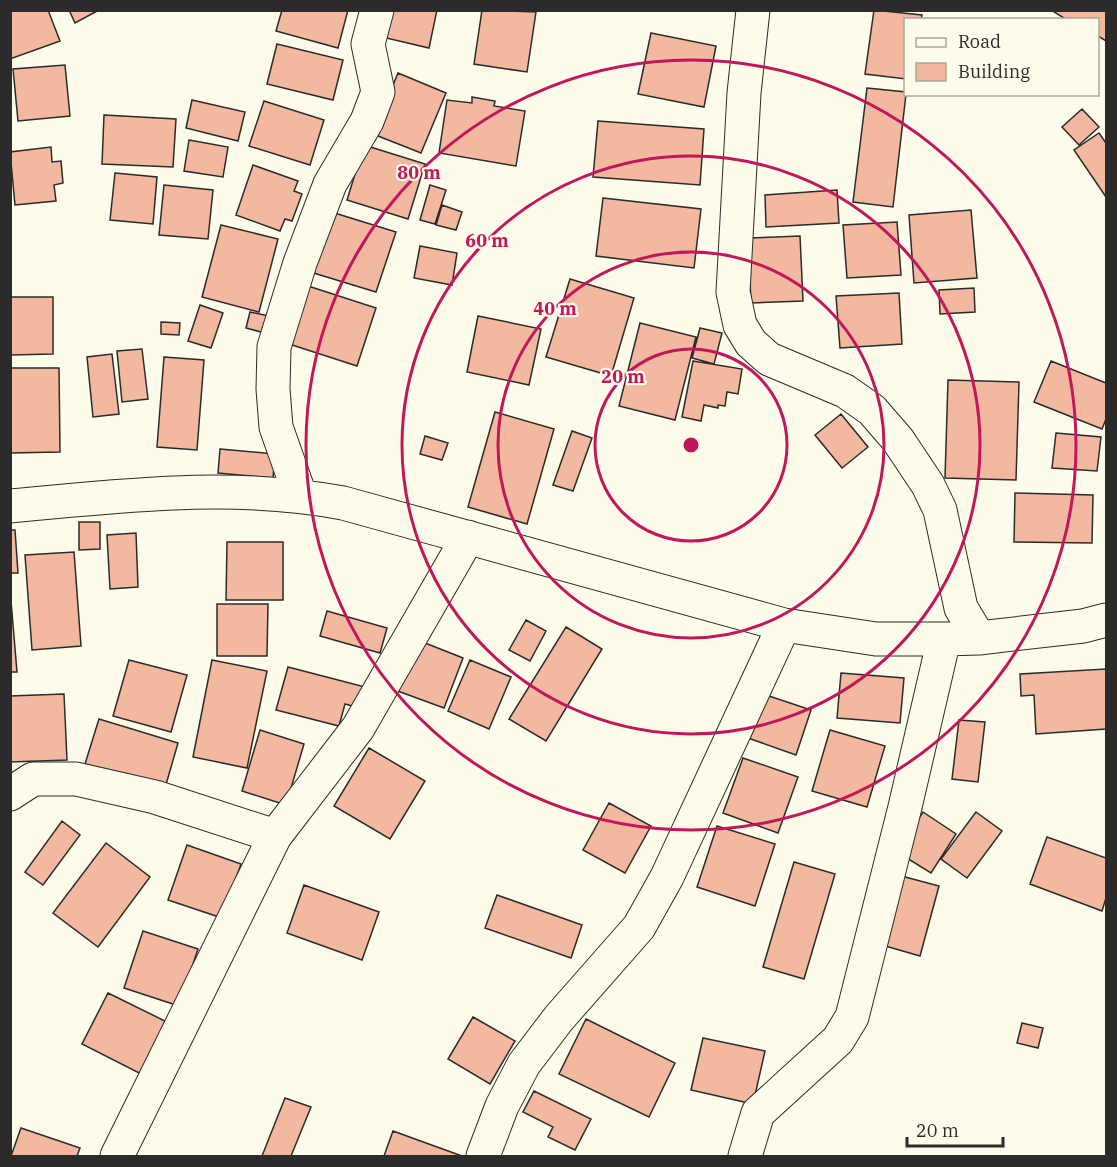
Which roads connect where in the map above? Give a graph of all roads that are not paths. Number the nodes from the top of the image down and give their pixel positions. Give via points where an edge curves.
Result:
1 (377, 10) edge
2 (753, 10) edge
3 (300, 495) junction
4 (10, 506) edge
5 (468, 537) junction
6 (1107, 620) edge
7 (784, 625) junction
8 (979, 638) junction
9 (944, 639) junction
10 (10, 794) edge
11 (275, 836) junction
12 (117, 1156) edge
13 (483, 1156) edge
14 (745, 1156) edge

1 - 3 street via 368,44 378,92 367,121 330,184 274,347 276,427
2 - 8 street via 744,93 733,292 740,325 751,343 769,360 845,391 872,410 898,440 940,510 961,608
3 - 4 street via 177,492
3 - 5 street
5 - 7 street
5 - 11 street via 358,728
6 - 8 street
7 - 9 street via 876,639
7 - 13 street via 667,877 639,927 524,1064
8 - 9 street
9 - 14 street via 852,1017 838,1040 758,1113
10 - 11 street via 33,779 76,779 155,797
11 - 12 street

